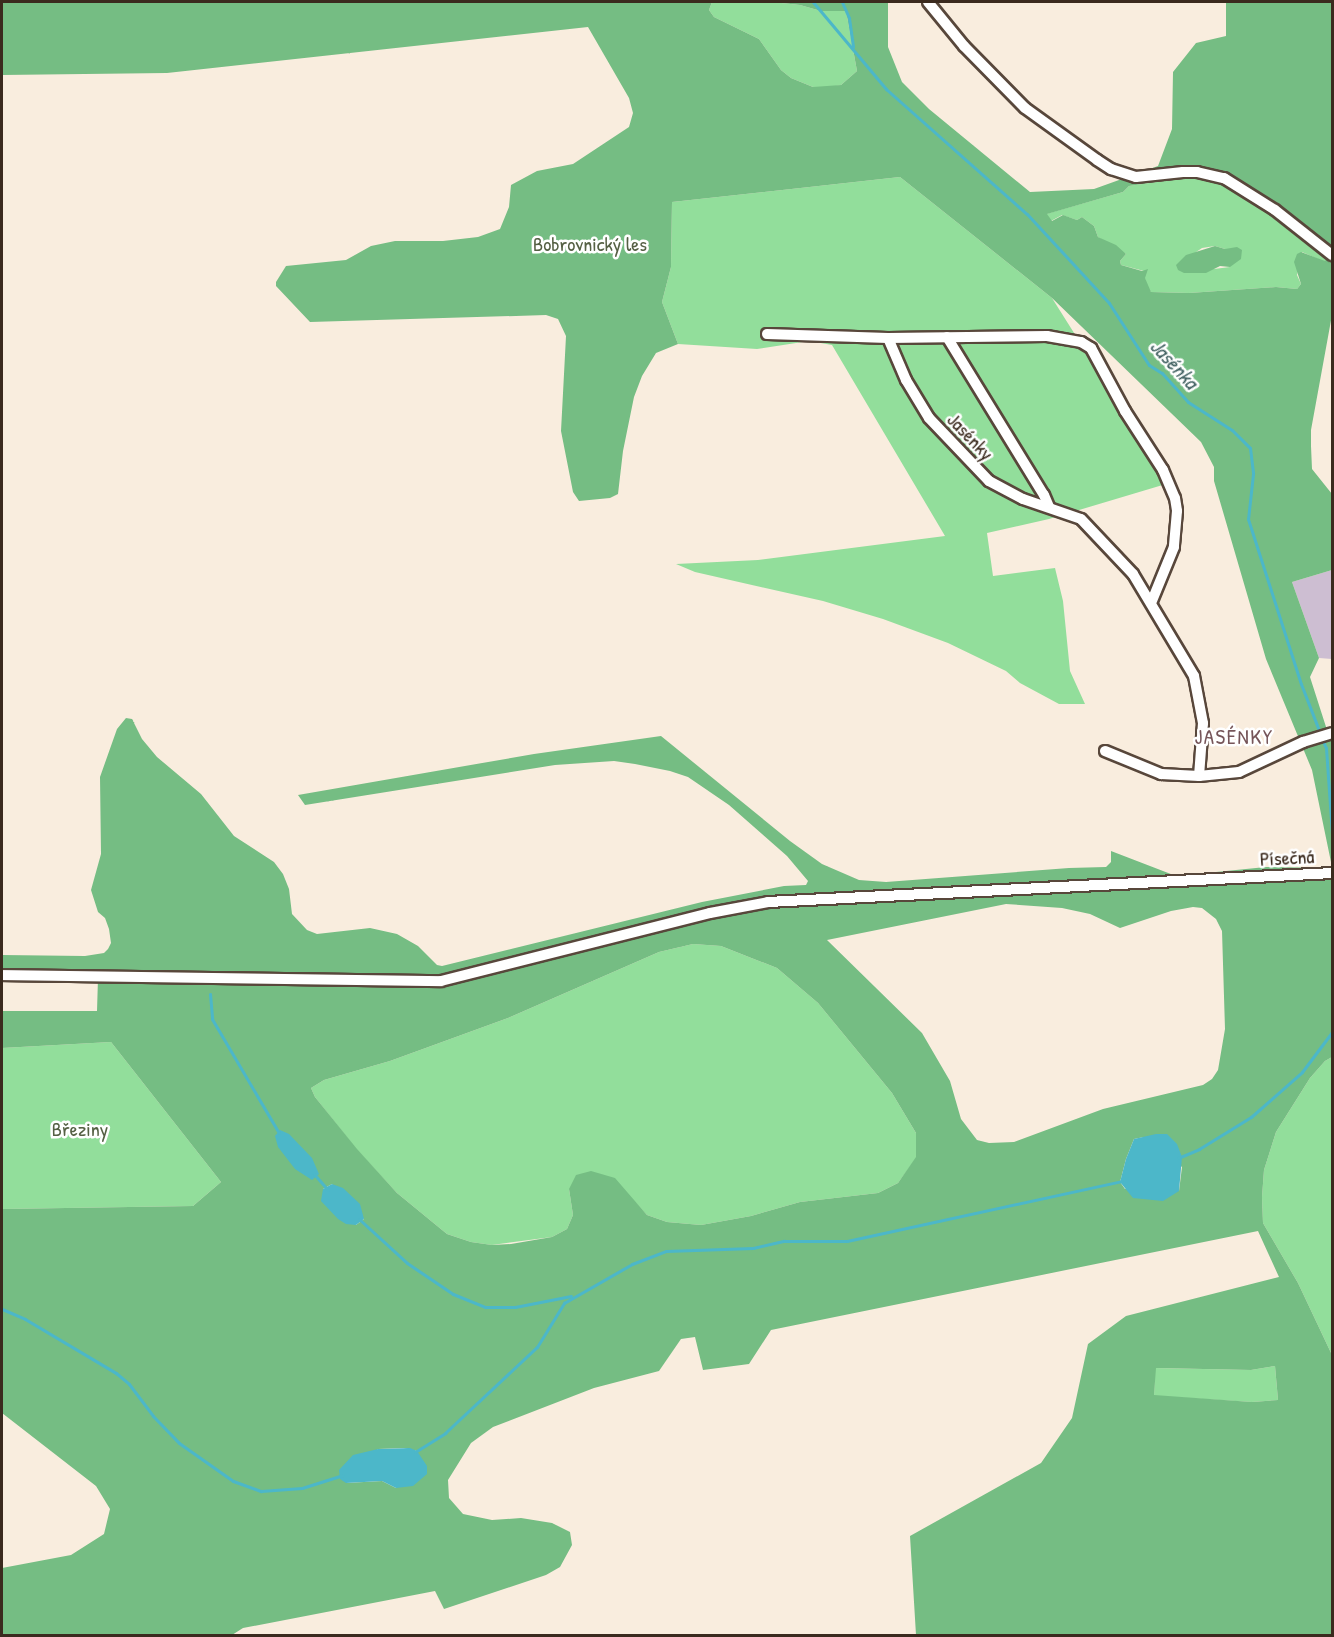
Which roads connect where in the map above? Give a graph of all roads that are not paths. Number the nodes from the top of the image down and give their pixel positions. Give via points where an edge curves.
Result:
1 (928, 2) edge
2 (1332, 255) edge
3 (767, 334) dead end
4 (948, 337) junction
5 (888, 338) junction
6 (1049, 507) junction
7 (1152, 602) junction
8 (1332, 733) edge
9 (1105, 751) dead end
10 (1199, 776) junction
11 (1332, 873) edge
12 (2, 975) edge

1 - 2 street via 964,46 1025,108 1097,160 1136,177 1182,171 1224,178 1275,210
3 - 5 street
4 - 5 street
4 - 6 street
4 - 7 street via 1047,336 1081,342 1091,348 1163,470 1175,498 1174,547
5 - 6 street, Jasénky via 906,380 929,418 989,481
6 - 7 street, Jasénky via 1081,519 1133,574
7 - 10 street, Jasénky via 1197,685 1203,723
8 - 10 street via 1239,772
9 - 10 street via 1161,774
11 - 12 street, Písečná via 756,903 441,981

